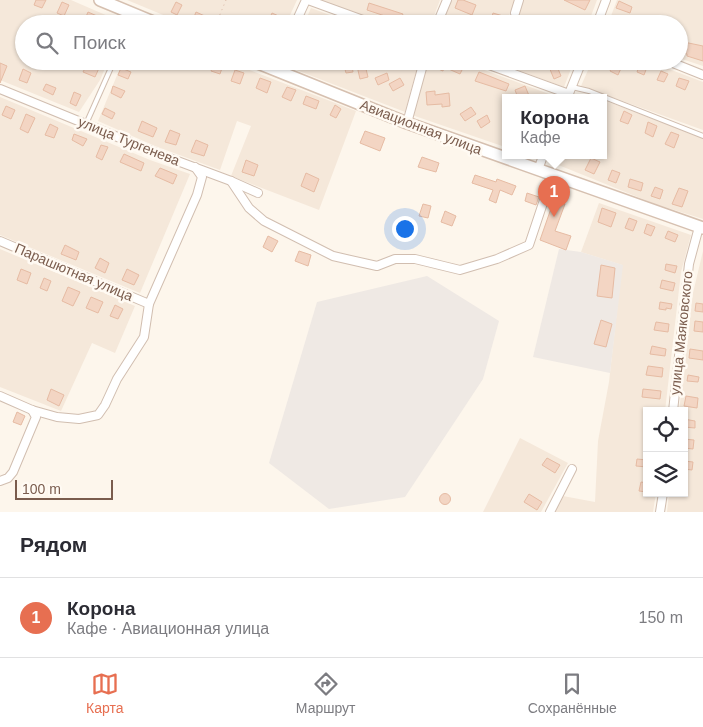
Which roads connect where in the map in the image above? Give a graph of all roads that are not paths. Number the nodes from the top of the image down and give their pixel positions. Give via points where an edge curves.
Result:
1 (307, 0) edge
2 (447, 0) edge
3 (519, 0) edge
4 (606, 0) edge
5 (106, 1) edge
6 (515, 13) dead end
7 (127, 15) edge
8 (300, 15) edge
9 (349, 15) edge
10 (441, 15) edge
11 (600, 15) edge
12 (688, 69) edge
13 (110, 70) edge
14 (287, 70) edge
15 (422, 70) edge
16 (504, 70) edge
17 (578, 70) edge
18 (703, 75) edge
19 (0, 89) edge
20 (569, 93) edge
21 (597, 94) edge
22 (607, 98) edge
23 (407, 123) junction
24 (86, 124) junction
25 (703, 136) edge
26 (502, 157) edge
27 (507, 159) edge
28 (543, 159) edge
29 (195, 167) junction
30 (538, 170) junction
31 (555, 176) junction
32 (231, 181) junction
33 (258, 193) dead end
34 (701, 228) edge
35 (0, 242) edge
36 (149, 304) junction
37 (0, 396) edge
38 (673, 407) edge
39 (32, 410) junction
40 (572, 469) dead end
41 (0, 481) edge
42 (662, 497) edge
43 (550, 512) edge
44 (660, 512) edge

1 - 8 street
1 - 9 street
2 - 10 street
3 - 6 street
4 - 11 street
5 - 7 main road
12 - 18 street
13 - 24 lane
14 - 23 main road, Авиационная улица
15 - 23 street
16 - 20 street
17 - 20 street
19 - 24 street, улица Тургенева
20 - 21 lane via 589,91
22 - 25 lane
23 - 26 main road, Авиационная улица
24 - 29 street, улица Тургенева
27 - 30 main road, Авиационная улица
28 - 30 street
29 - 32 street, улица Тургенева
29 - 36 street, Парашютная улица via 202,177 197,195
30 - 31 main road, Авиационная улица
31 - 32 street via 529,245 460,270 415,258 394,259 376,266 333,256 264,222 249,208
31 - 34 main road, Авиационная улица
32 - 33 street, улица Тургенева
34 - 38 street, улица Маяковского via 689,264
35 - 36 street, Парашютная улица
36 - 39 street via 144,337 98,415 79,420
37 - 39 street
39 - 41 street via 36,417 13,472
40 - 43 street
42 - 44 street

